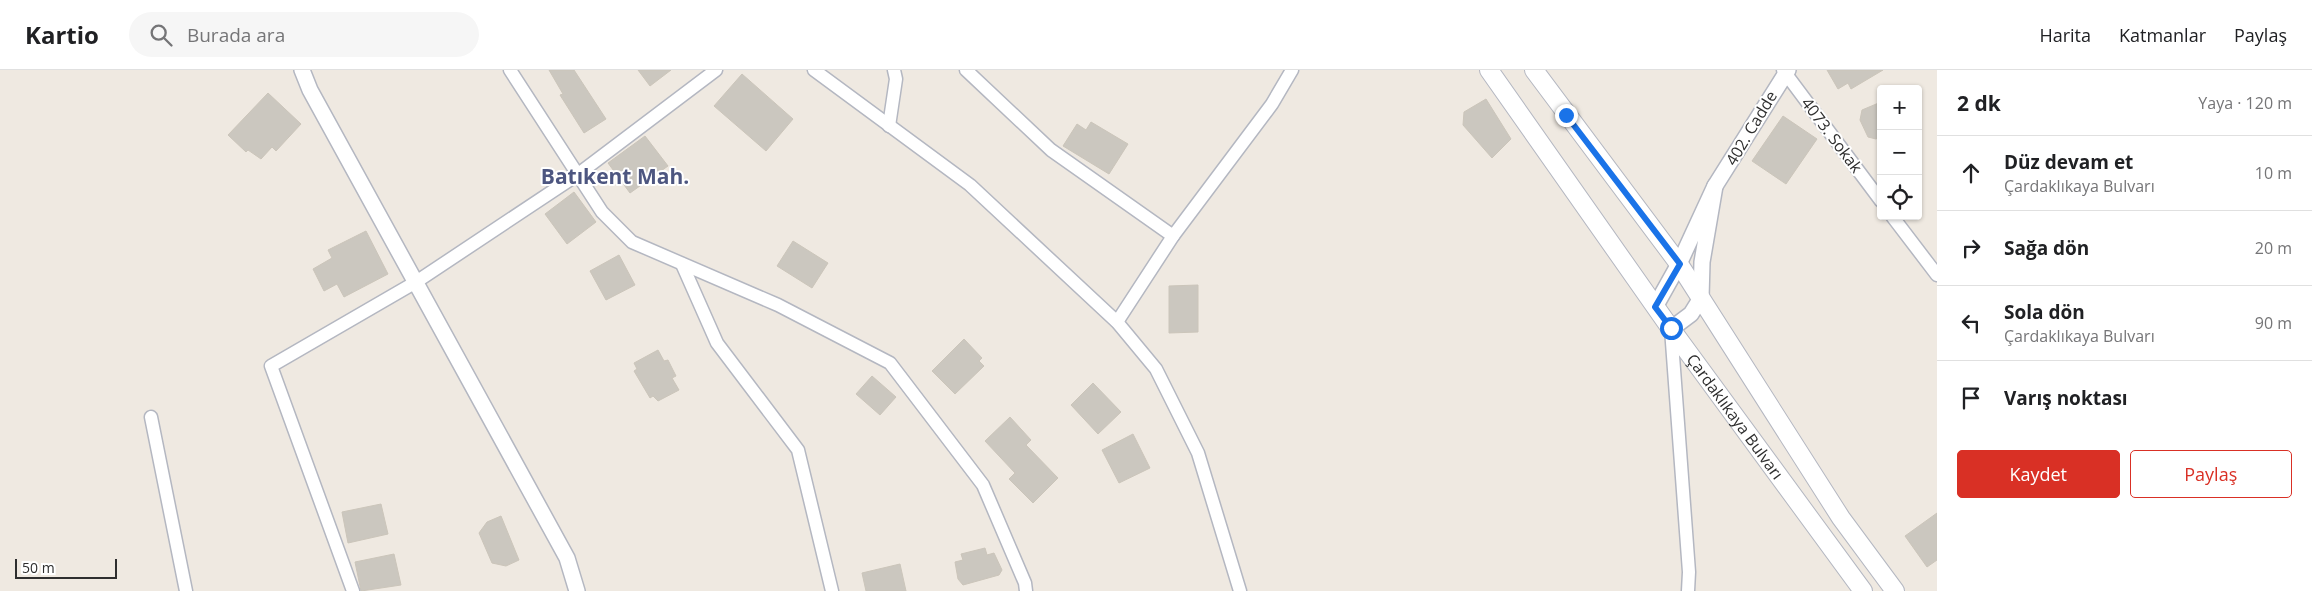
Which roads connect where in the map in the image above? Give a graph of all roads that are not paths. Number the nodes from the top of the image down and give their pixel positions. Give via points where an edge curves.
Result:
1 (302, 70) edge
2 (510, 70) edge
3 (716, 70) edge
4 (814, 70) edge
5 (894, 70) edge
6 (966, 70) edge
7 (1292, 70) edge
8 (1489, 70) edge
9 (1534, 70) edge
10 (1785, 71) edge
11 (889, 126) junction
12 (577, 175) junction
13 (1715, 186) junction
14 (1877, 196) edge
15 (1895, 220) edge
16 (1173, 236) junction
17 (682, 264) junction
18 (1680, 264) junction
19 (1937, 275) edge
20 (416, 282) junction
21 (1700, 298) junction
22 (1655, 307) junction
23 (1117, 322) junction
24 (1671, 328) junction
25 (151, 417) dead end
26 (186, 591) edge
27 (353, 591) edge
28 (577, 591) edge
29 (832, 591) edge
30 (1026, 591) edge
31 (1240, 591) edge
32 (1688, 591) edge
33 (1863, 591) edge
34 (1895, 591) edge

1 - 20 street
2 - 12 street
3 - 12 street
4 - 11 street
5 - 11 street via 896,79
6 - 16 street via 1051,150
7 - 16 street via 1272,104
8 - 22 main road, Çardaklıkaya Bulvarı
9 - 18 main road, Çardaklıkaya Bulvarı
10 - 13 street, 402. Cadde
10 - 14 street, 4073. Sokak
11 - 23 street via 970,185
12 - 17 street via 602,212 632,242
12 - 20 street
13 - 18 street
13 - 21 street via 1702,262
15 - 19 street
16 - 23 street
17 - 29 street via 717,343 798,450
17 - 30 street via 778,305 890,363 982,485
18 - 21 main road, Çardaklıkaya Bulvarı
18 - 22 street
20 - 27 street via 271,366
20 - 28 street via 567,558
21 - 24 street via 1691,314
21 - 34 main road, Çardaklıkaya Bulvarı via 1841,518
22 - 24 main road, Çardaklıkaya Bulvarı
23 - 31 street via 1156,369 1198,453
24 - 32 street
24 - 33 main road, Çardaklıkaya Bulvarı
25 - 26 street

